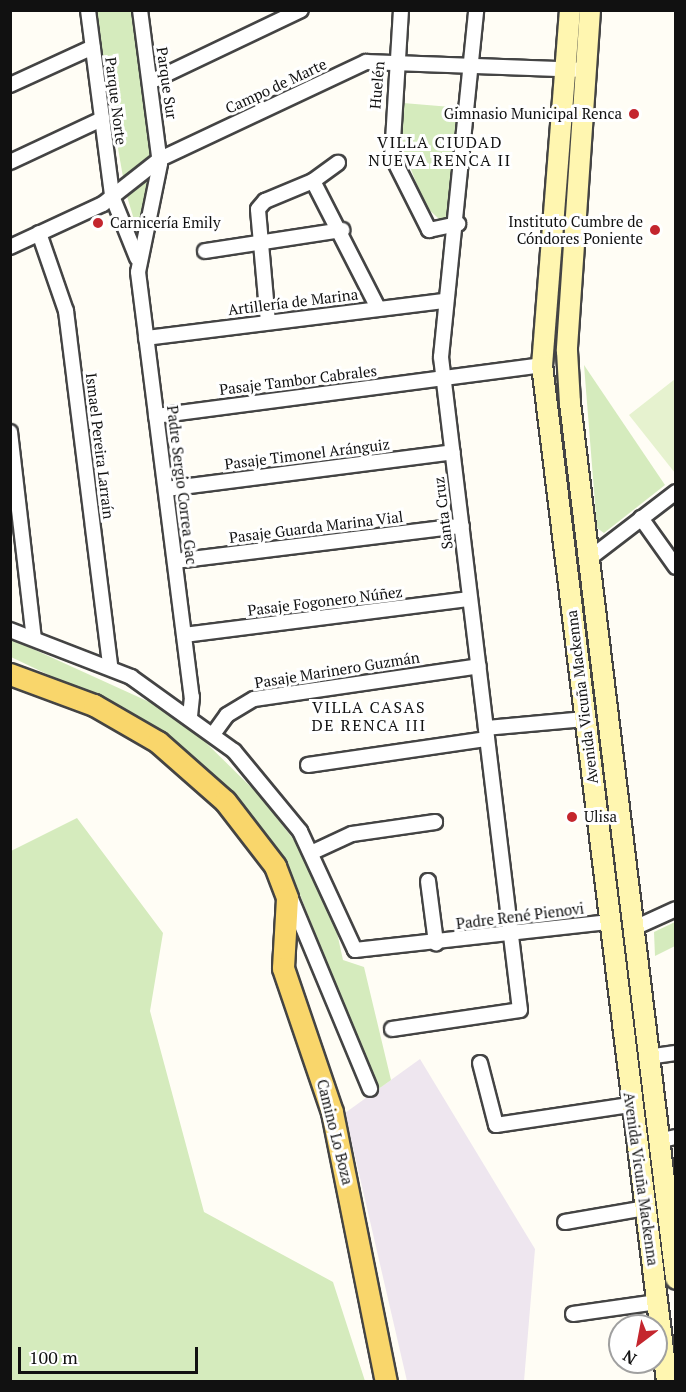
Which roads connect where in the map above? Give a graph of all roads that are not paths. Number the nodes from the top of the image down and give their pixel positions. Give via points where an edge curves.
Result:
1 (88, 10) edge
2 (140, 10) edge
3 (301, 10) edge
4 (401, 10) edge
5 (476, 10) edge
6 (570, 10) edge
7 (590, 10) edge
8 (93, 47) junction
9 (396, 59) junction
10 (471, 63) junction
11 (565, 68) junction
12 (585, 70) junction
13 (150, 82) junction
14 (10, 85) edge
15 (102, 119) junction
16 (160, 159) junction
17 (10, 162) edge
18 (338, 163) dead end
19 (313, 181) junction
20 (112, 196) junction
21 (458, 224) junction
22 (342, 230) junction
23 (39, 233) junction
24 (261, 243) junction
25 (10, 247) edge
26 (205, 251) dead end
27 (137, 258) junction
28 (445, 301) junction
29 (378, 308) junction
30 (268, 322) junction
31 (146, 338) junction
32 (542, 365) junction
33 (444, 378) junction
34 (156, 416) junction
35 (10, 432) edge
36 (453, 452) junction
37 (166, 489) junction
38 (675, 492) edge
39 (641, 518) junction
40 (462, 526) junction
41 (175, 561) junction
42 (586, 561) junction
43 (675, 567) edge
44 (470, 599) junction
45 (10, 630) edge
46 (184, 635) junction
47 (34, 638) junction
48 (110, 666) junction
49 (479, 666) junction
50 (10, 674) edge
51 (190, 715) junction
52 (584, 719) junction
53 (214, 733) junction
54 (487, 733) junction
55 (308, 765) dead end
56 (435, 822) dead end
57 (618, 824) junction
58 (598, 825) junction
59 (313, 852) junction
60 (428, 881) dead end
61 (285, 887) junction
62 (675, 909) edge
63 (607, 922) junction
64 (632, 929) junction
65 (511, 934) junction
66 (436, 943) junction
67 (637, 981) junction
68 (615, 984) junction
69 (392, 1029) dead end
70 (675, 1053) edge
71 (647, 1057) junction
72 (480, 1063) dead end
73 (370, 1089) dead end
74 (652, 1102) junction
75 (630, 1105) junction
76 (667, 1139) edge
77 (645, 1208) junction
78 (565, 1222) dead end
79 (672, 1224) edge
80 (675, 1279) edge
81 (657, 1302) junction
82 (573, 1314) dead end
83 (386, 1382) edge
84 (667, 1382) edge

1 - 8 street, Parque Norte
2 - 13 street, Parque Sur
3 - 13 street
4 - 9 street, Huelén
5 - 10 street, Santa Cruz
6 - 11 street, Avenida Vicuña Mackenna
7 - 12 street, Avenida Vicuña Mackenna
8 - 14 street
8 - 15 street, Parque Norte
9 - 10 street, Campo de Marte
9 - 16 street, Campo de Marte via 359,65
9 - 21 street, Huelén via 392,156 429,230
10 - 11 street, Campo de Marte
10 - 21 street, Santa Cruz
11 - 12 street, Campo de Marte
11 - 32 street, Avenida Vicuña Mackenna
12 - 42 street, Avenida Vicuña Mackenna via 567,351
13 - 16 street, Parque Sur
15 - 17 street
15 - 20 street, Parque Norte
16 - 20 street, Campo de Marte
16 - 27 street, Padre Sergio Correa Gac
18 - 19 street
19 - 22 street
19 - 24 street via 261,203
20 - 23 street, Campo de Marte
20 - 27 street, Padre Sergio Correa Gac
21 - 28 street, Santa Cruz
22 - 24 street
22 - 29 street
23 - 25 street, Campo de Marte
23 - 48 street, Ismael Pereira Larraín via 66,310
24 - 26 street
24 - 30 street
27 - 31 street, Padre Sergio Correa Gac
28 - 29 street, Artillería de Marina
28 - 33 street, Santa Cruz
29 - 30 street, Artillería de Marina
30 - 31 street, Artillería de Marina
31 - 34 street, Padre Sergio Correa Gac
32 - 33 street, Pasaje Tambor Cabrales
32 - 52 street, Avenida Vicuña Mackenna
33 - 34 street, Pasaje Tambor Cabrales
33 - 36 street, Santa Cruz
34 - 37 street, Padre Sergio Correa Gac
35 - 47 street
36 - 37 street, Pasaje Timonel Aránguiz
36 - 40 street, Santa Cruz
37 - 41 street, Padre Sergio Correa Gac
38 - 39 street
39 - 42 street
39 - 43 street
40 - 41 street, Pasaje Guarda Marina Vial
40 - 44 street, Santa Cruz
41 - 46 street, Padre Sergio Correa Gac
42 - 57 street, Avenida Vicuña Mackenna
44 - 46 street, Pasaje Fogonero Núñez
44 - 49 street, Santa Cruz
45 - 47 street, Padre René Pienovi
46 - 51 street, Padre Sergio Correa Gac
47 - 48 street, Padre René Pienovi
48 - 51 street, Padre René Pienovi
49 - 53 street, Pasaje Marinero Guzmán via 254,699 227,715
49 - 54 street, Santa Cruz
50 - 61 main road via 94,705 178,757 244,823
51 - 53 street, Padre René Pienovi
52 - 54 street
52 - 58 street, Avenida Vicuña Mackenna
53 - 59 street, Padre René Pienovi via 270,790
54 - 55 street
54 - 65 street, Santa Cruz
56 - 59 street via 352,834
57 - 58 street
57 - 64 street, Avenida Vicuña Mackenna
58 - 63 street, Avenida Vicuña Mackenna
59 - 66 street, Padre René Pienovi via 355,950
60 - 66 street
61 - 73 street
61 - 83 main road, Camino Lo Boza via 284,968 332,1112
62 - 64 street
63 - 65 street, Padre René Pienovi
63 - 68 street, Avenida Vicuña Mackenna
64 - 67 street, Avenida Vicuña Mackenna
65 - 66 street, Padre René Pienovi
65 - 69 street, Santa Cruz via 520,1010
67 - 68 street
67 - 71 street, Avenida Vicuña Mackenna
68 - 75 street, Avenida Vicuña Mackenna
70 - 71 street
71 - 74 street, Avenida Vicuña Mackenna
72 - 75 street via 496,1125
74 - 75 street
74 - 76 street, Avenida Vicuña Mackenna
75 - 77 street, Avenida Vicuña Mackenna
76 - 79 street, Avenida Vicuña Mackenna
77 - 78 street
77 - 81 street, Avenida Vicuña Mackenna
79 - 80 street, Avenida Vicuña Mackenna
81 - 82 street
81 - 84 street, Avenida Vicuña Mackenna

